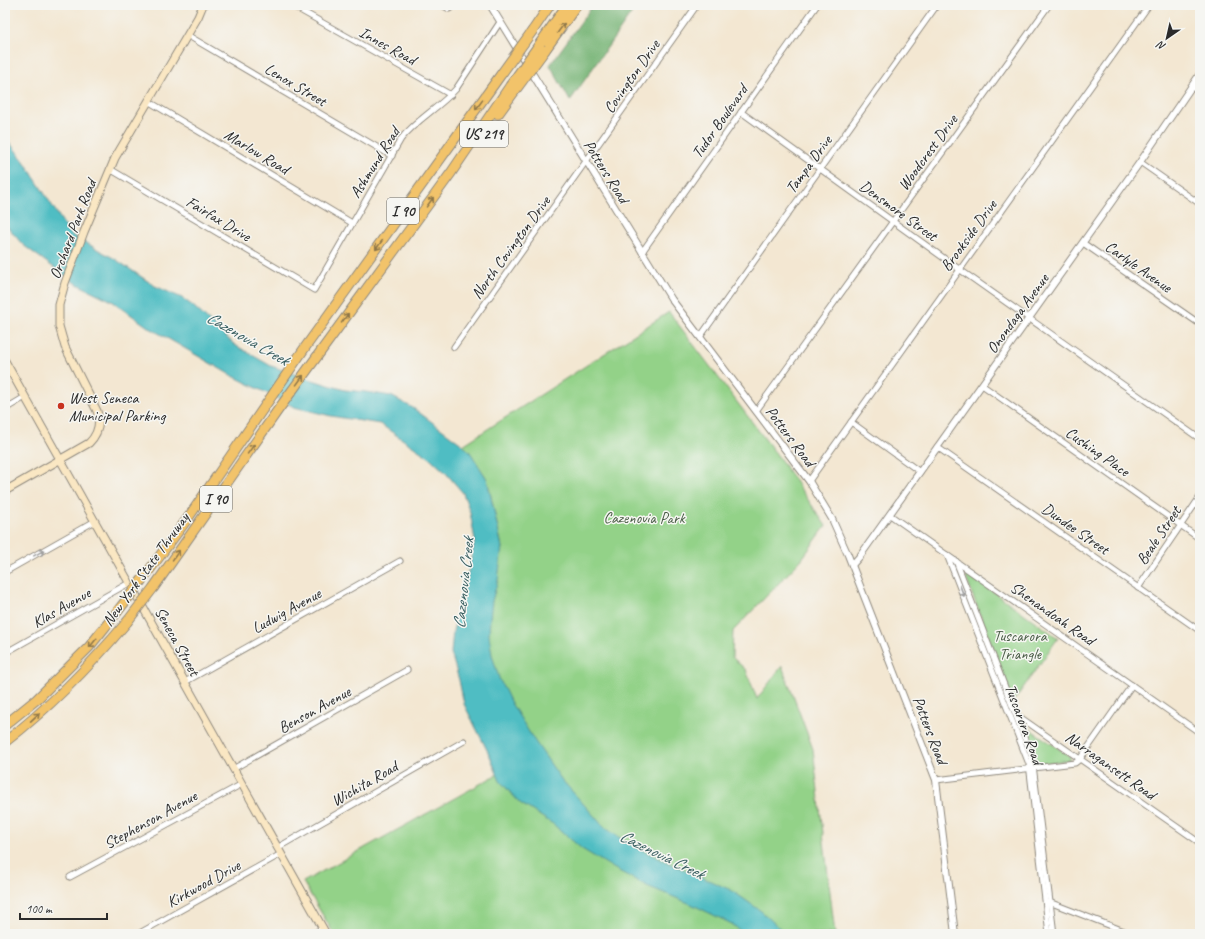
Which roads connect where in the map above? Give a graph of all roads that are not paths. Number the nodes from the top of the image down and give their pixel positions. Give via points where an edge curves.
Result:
1 (203, 5) edge
2 (291, 5) edge
3 (442, 5) edge
4 (455, 5) edge
5 (490, 5) edge
6 (550, 5) edge
7 (567, 5) edge
8 (578, 5) edge
9 (697, 5) edge
10 (817, 5) edge
11 (937, 5) edge
12 (1049, 5) edge
13 (1149, 5) edge
14 (500, 22) junction
15 (187, 35) junction
16 (543, 46) junction
17 (1200, 74) edge
18 (1191, 86) junction
19 (1200, 92) edge
20 (451, 95) junction
21 (148, 101) junction
22 (741, 112) junction
23 (392, 156) junction
24 (586, 162) junction
25 (1140, 162) junction
26 (110, 168) junction
27 (820, 168) junction
28 (451, 173) joint
29 (1200, 204) edge
30 (893, 220) junction
31 (352, 223) junction
32 (1083, 243) junction
33 (642, 252) junction
34 (960, 269) junction
35 (314, 290) joint
36 (1029, 319) junction
37 (1200, 324) edge
38 (700, 338) junction
39 (454, 347) dead end
40 (5, 361) edge
41 (982, 385) junction
42 (25, 398) junction
43 (5, 409) edge
44 (756, 411) junction
45 (850, 422) junction
46 (1200, 439) edge
47 (937, 447) junction
48 (60, 460) junction
49 (920, 472) junction
50 (809, 481) junction
51 (5, 492) edge
52 (1200, 497) edge
53 (890, 515) junction
54 (95, 522) junction
55 (1180, 525) junction
56 (1200, 539) edge
57 (948, 555) junction
58 (400, 561) dead end
59 (956, 561) junction
60 (852, 565) junction
61 (5, 572) edge
62 (129, 583) junction
63 (1138, 588) junction
64 (1200, 631) edge
65 (5, 653) edge
66 (407, 670) dead end
67 (185, 682) junction
68 (1132, 685) junction
69 (1008, 709) junction
70 (1016, 714) junction
71 (5, 724) edge
72 (1200, 733) edge
73 (464, 741) dead end
74 (5, 742) edge
75 (1080, 759) junction
76 (1032, 768) junction
77 (233, 769) junction
78 (936, 780) junction
79 (242, 784) junction
80 (1200, 843) edge
81 (279, 851) junction
82 (70, 877) dead end
83 (1048, 902) junction
84 (324, 931) edge
85 (138, 934) edge
86 (313, 934) edge
87 (955, 934) edge
88 (1049, 934) edge
89 (1054, 934) edge
90 (1132, 934) edge

1 - 15 main road, Orchard Park Road
2 - 20 street, Innes Road
3 - 4 street via 448,8
5 - 14 street, Potters Road
6 -> 71 highway, New York State Thruway / I 90, bridge via 145,576 89,647 36,699
7 - 16 highway
16 -> 8 highway, US 219
9 - 24 street, Covington Drive
10 - 22 street, Tudor Boulevard
11 - 27 street, Tampa Drive
12 - 30 street, Woodcrest Drive
13 - 34 street, Brookside Drive
14 - 20 street, Ashmund Road
14 - 24 street, Potters Road
15 - 21 main road, Orchard Park Road
15 - 23 street, Lenox Street
16 - 28 highway, US 219, bridge via 468,156
17 - 18 street, Onondaga Avenue
18 - 19 street
18 - 25 street, Onondaga Avenue
20 - 23 street, Ashmund Road via 409,130
21 - 26 main road, Orchard Park Road
21 - 31 street, Marlow Road
22 - 27 street, Densmore Street
22 - 33 street, Tudor Boulevard
23 - 31 street, Ashmund Road
24 - 33 street, Potters Road
24 - 39 street, North Covington Drive
25 - 29 street
25 - 32 street, Onondaga Avenue
26 - 35 street, Fairfax Drive
26 - 48 main road, Orchard Park Road via 65,283 59,305 59,321 65,347 97,411 99,422 97,433 89,443
27 - 30 street, Densmore Street
27 - 38 street, Tampa Drive
74 -> 28 highway, New York State Thruway / I 90, bridge via 67,688 127,622
30 - 34 street, Densmore Street
30 - 44 street, Woodcrest Drive
31 - 35 street, Ashmund Road
32 - 36 street, Onondaga Avenue
32 - 37 street, Carlyle Avenue
33 - 38 street, Potters Road
34 - 36 street, Densmore Street
34 - 45 street, Brookside Drive
36 - 41 street, Onondaga Avenue
36 - 46 street, Densmore Street
38 - 44 street, Potters Road
40 - 42 main road, Seneca Street
41 - 47 street, Onondaga Avenue
41 - 55 street, Cushing Place
42 - 43 street
42 - 48 main road, Seneca Street
44 - 50 street, Potters Road
45 - 49 street
45 - 50 street, Brookside Drive
47 - 49 street, Onondaga Avenue
47 - 63 street, Dundee Street
48 - 51 main road, Orchard Park Road
48 - 54 main road, Seneca Street
49 - 53 street, Onondaga Avenue
50 - 60 street, Potters Road via 832,519
52 - 55 street, Beale Street
53 - 57 street, Shenandoah Road
53 - 60 street, Onondaga Avenue
61 -> 54 street
54 - 62 main road, Seneca Street
55 - 56 street, Cushing Place
55 - 63 street, Beale Street
57 - 59 street, Shenandoah Road
57 -> 69 street, Tuscarora Road
58 - 67 street, Ludwig Avenue
59 - 68 street, Shenandoah Road
59 - 70 street, Tuscarora Road
60 - 78 street, Potters Road
62 - 65 street, Klas Avenue
62 - 67 main road, Seneca Street
63 - 64 street, Dundee Street
66 - 77 street, Benson Avenue
67 - 77 main road, Seneca Street
68 - 72 street, Shenandoah Road
68 - 75 street
69 - 70 street, Narragansett Road
69 - 76 street, Tuscarora Road
70 - 75 street, Narragansett Road
70 - 76 street, Tuscarora Road via 1032,757
73 - 81 street, Wichita Road
75 - 76 street via 1075,763
75 - 80 street, Narragansett Road
76 - 78 street
76 - 83 street, Tuscarora Road
77 - 79 main road, Seneca Street
78 - 87 street, Potters Road
79 - 81 main road, Seneca Street
79 - 82 street, Stephenson Avenue
81 - 84 main road, Seneca Street
81 - 85 street, Kirkwood Drive
83 - 88 street, Tuscarora Road
83 - 89 street, Tuscarora Road
83 - 90 street
84 - 86 street

